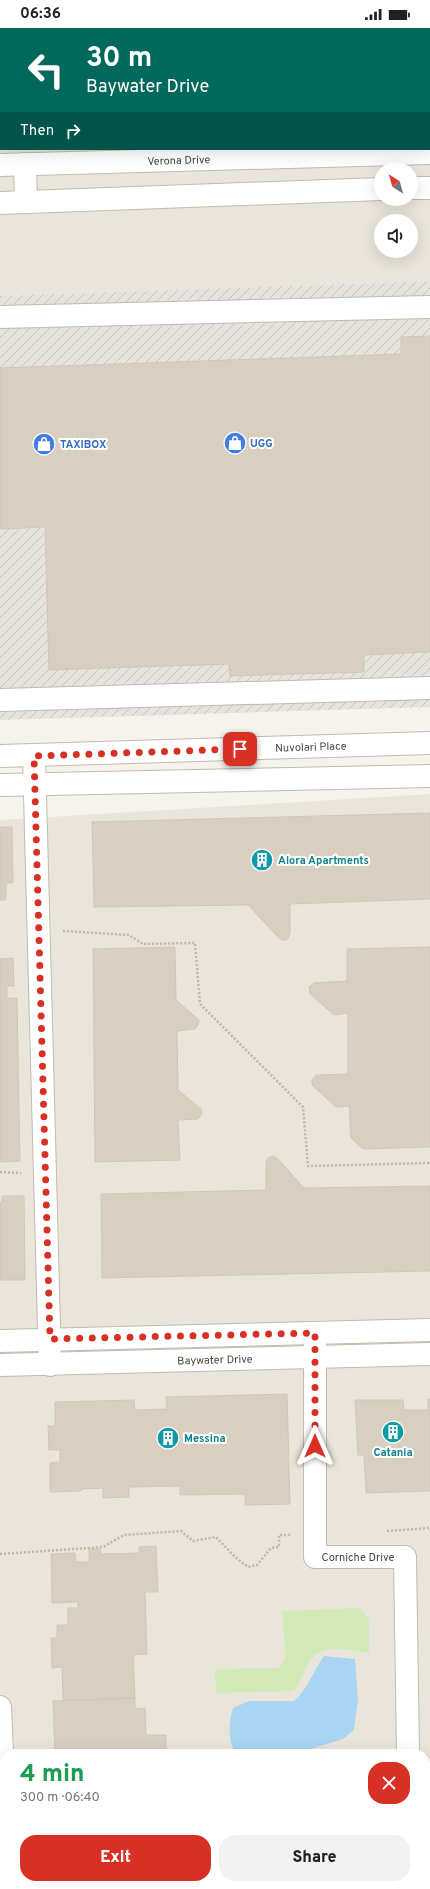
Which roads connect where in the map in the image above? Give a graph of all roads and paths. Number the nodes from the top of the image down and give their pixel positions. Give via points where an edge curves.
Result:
1 (430, 153) edge
2 (25, 164) junction
3 (0, 165) edge
4 (418, 188) edge
5 (430, 188) edge
6 (374, 189) edge
7 (26, 202) junction
8 (0, 203) edge
9 (430, 307) edge
10 (0, 317) edge
11 (430, 688) edge
12 (0, 700) edge
13 (430, 743) edge
14 (0, 756) edge
15 (34, 756) junction
16 (430, 776) edge
17 (36, 784) junction
18 (0, 785) edge
19 (40, 930) junction
20 (430, 1163) edge
21 (430, 1330) edge
22 (315, 1333) junction
23 (50, 1339) junction
24 (0, 1341) edge
25 (430, 1354) edge
26 (316, 1357) junction
27 (50, 1365) junction
28 (0, 1366) edge
29 (279, 1547) dead end
30 (0, 1554) edge
31 (0, 1707) edge
32 (2, 1749) edge
33 (408, 1749) edge

1 - 2 street, Verona Drive
2 - 3 street, Verona Drive
2 - 7 street
4 - 5 street
6 - 7 street
7 - 8 street
9 - 10 street
11 - 12 street
13 - 15 street, Nuvolari Place
14 - 15 street, Nuvolari Place
15 - 17 street
16 - 17 street
17 - 18 street
17 - 19 street
19 - 20 path via 129,935 143,944 195,943 200,1004 303,1107 308,1166
19 - 23 street
21 - 22 street
22 - 23 street
22 - 26 street, Corniche Drive
23 - 24 street
23 - 27 street
25 - 26 street, Baywater Drive
26 - 27 street, Baywater Drive
26 - 33 street, Corniche Drive via 315,1557 405,1557
27 - 28 street, Baywater Drive
29 - 30 path via 271,1548 258,1565 248,1567 216,1538 193,1541 182,1531 124,1535 103,1547
31 - 32 street

